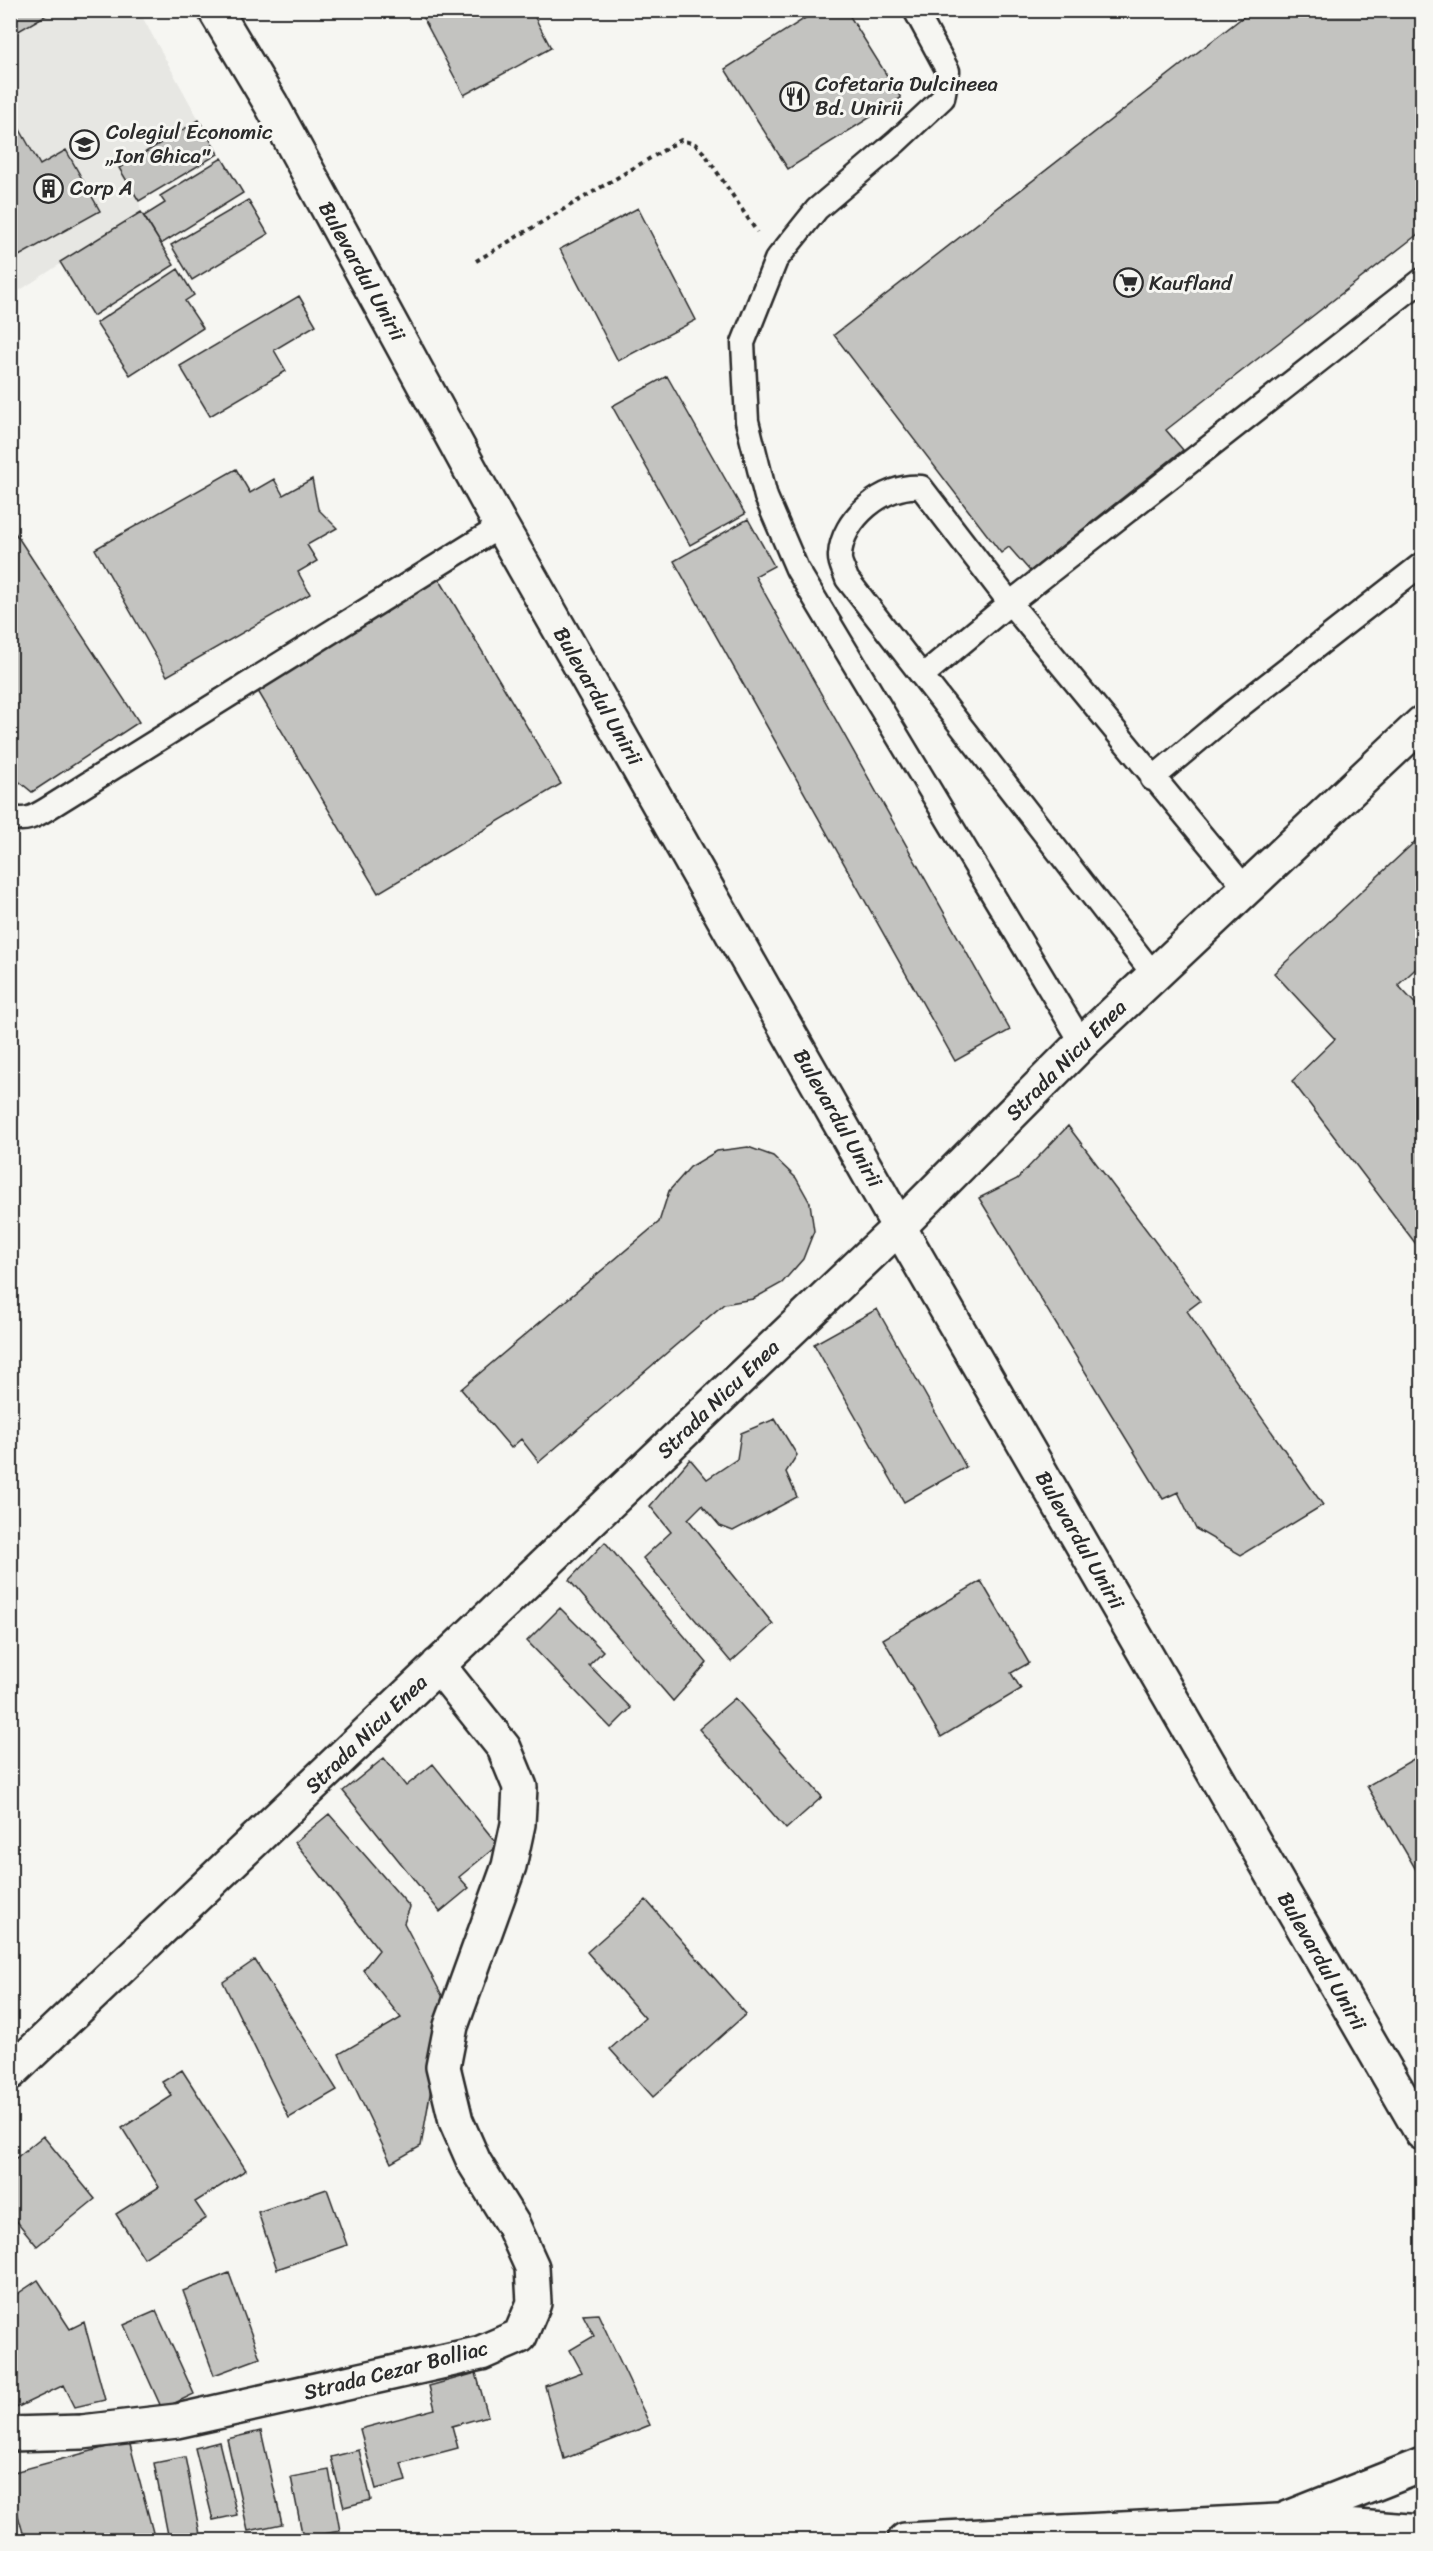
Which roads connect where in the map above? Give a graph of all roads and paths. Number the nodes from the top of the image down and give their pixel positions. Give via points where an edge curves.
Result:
1 (215, 10) edge
2 (236, 10) edge
3 (915, 10) edge
4 (271, 104) junction
5 (776, 260) junction
6 (476, 261) dead end
7 (1422, 280) edge
8 (501, 526) junction
9 (1422, 564) edge
10 (1010, 603) junction
11 (922, 676) junction
12 (1422, 723) edge
13 (1152, 778) junction
14 (10, 817) edge
15 (1246, 889) junction
16 (1154, 975) junction
17 (1082, 1043) junction
18 (900, 1227) junction
19 (438, 1665) junction
20 (10, 2073) edge
21 (1421, 2133) edge
22 (10, 2434) edge
23 (1422, 2465) edge
24 (1278, 2522) junction
25 (1422, 2532) edge
26 (905, 2541) edge

1 - 4 main road, Bulevardul Unirii
2 - 4 main road, Bulevardul Unirii
3 - 5 lane via 948,71 943,98 817,209
4 - 8 main road, Bulevardul Unirii
5 - 6 path via 705,154 695,144 681,140
5 - 17 lane via 743,343 747,421 766,497 797,569
7 - 10 lane
8 - 14 lane via 33,817
8 - 18 main road, Bulevardul Unirii
9 - 13 lane
10 - 11 lane
10 - 11 lane via 921,487 904,485 871,503 851,522 839,557 848,579
10 - 13 lane
11 - 16 lane
12 - 15 main road, Strada Nicu Enea
13 - 15 lane
15 - 16 main road, Strada Nicu Enea
16 - 17 main road, Strada Nicu Enea
17 - 18 main road, Strada Nicu Enea
18 - 19 main road, Strada Nicu Enea
18 - 21 main road, Bulevardul Unirii
19 - 20 main road, Strada Nicu Enea
19 - 22 main road, Strada Cezar Bolliac via 504,1748 520,1787 518,1824 509,1866 451,2026 443,2067 456,2121 474,2162 513,2225 532,2267 534,2303 520,2336 481,2353 177,2421 82,2432
23 - 24 main road
24 - 25 main road
24 - 26 main road

